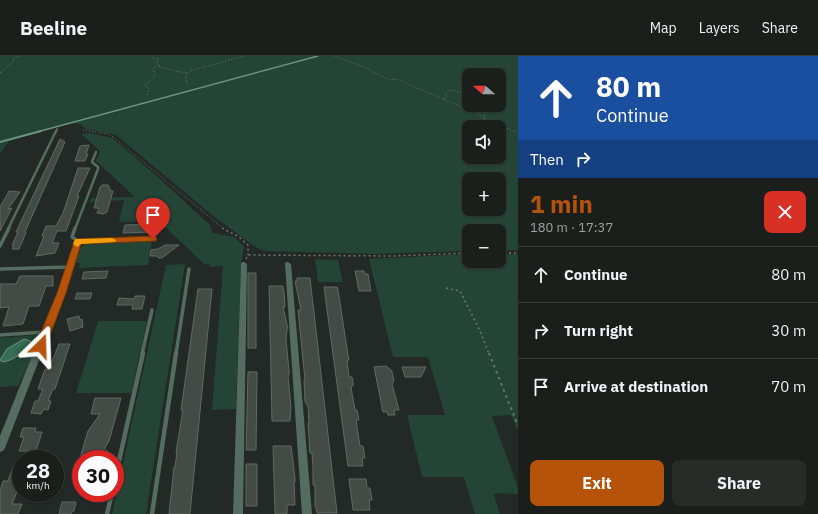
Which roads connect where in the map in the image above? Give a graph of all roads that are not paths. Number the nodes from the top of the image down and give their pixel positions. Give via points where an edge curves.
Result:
1 (57, 129) dead end
2 (96, 152) dead end
3 (153, 239) dead end
4 (78, 241) junction
5 (0, 246) edge
6 (244, 264) road end
7 (288, 264) dead end
8 (69, 268) junction
9 (0, 269) edge
10 (189, 269) dead end
11 (152, 310) dead end
12 (46, 332) junction
13 (0, 335) edge
14 (0, 448) edge
15 (121, 450) edge
16 (110, 502) edge
17 (107, 514) edge
18 (152, 514) edge
19 (238, 514) edge
20 (307, 514) edge

1 - 5 lane
2 - 4 lane via 92,162 98,169 72,237
3 - 4 lane
4 - 8 lane
6 - 19 street
7 - 20 street
8 - 9 lane
8 - 12 street
10 - 18 lane
11 - 15 lane
12 - 13 lane
12 - 14 street
16 - 17 lane

